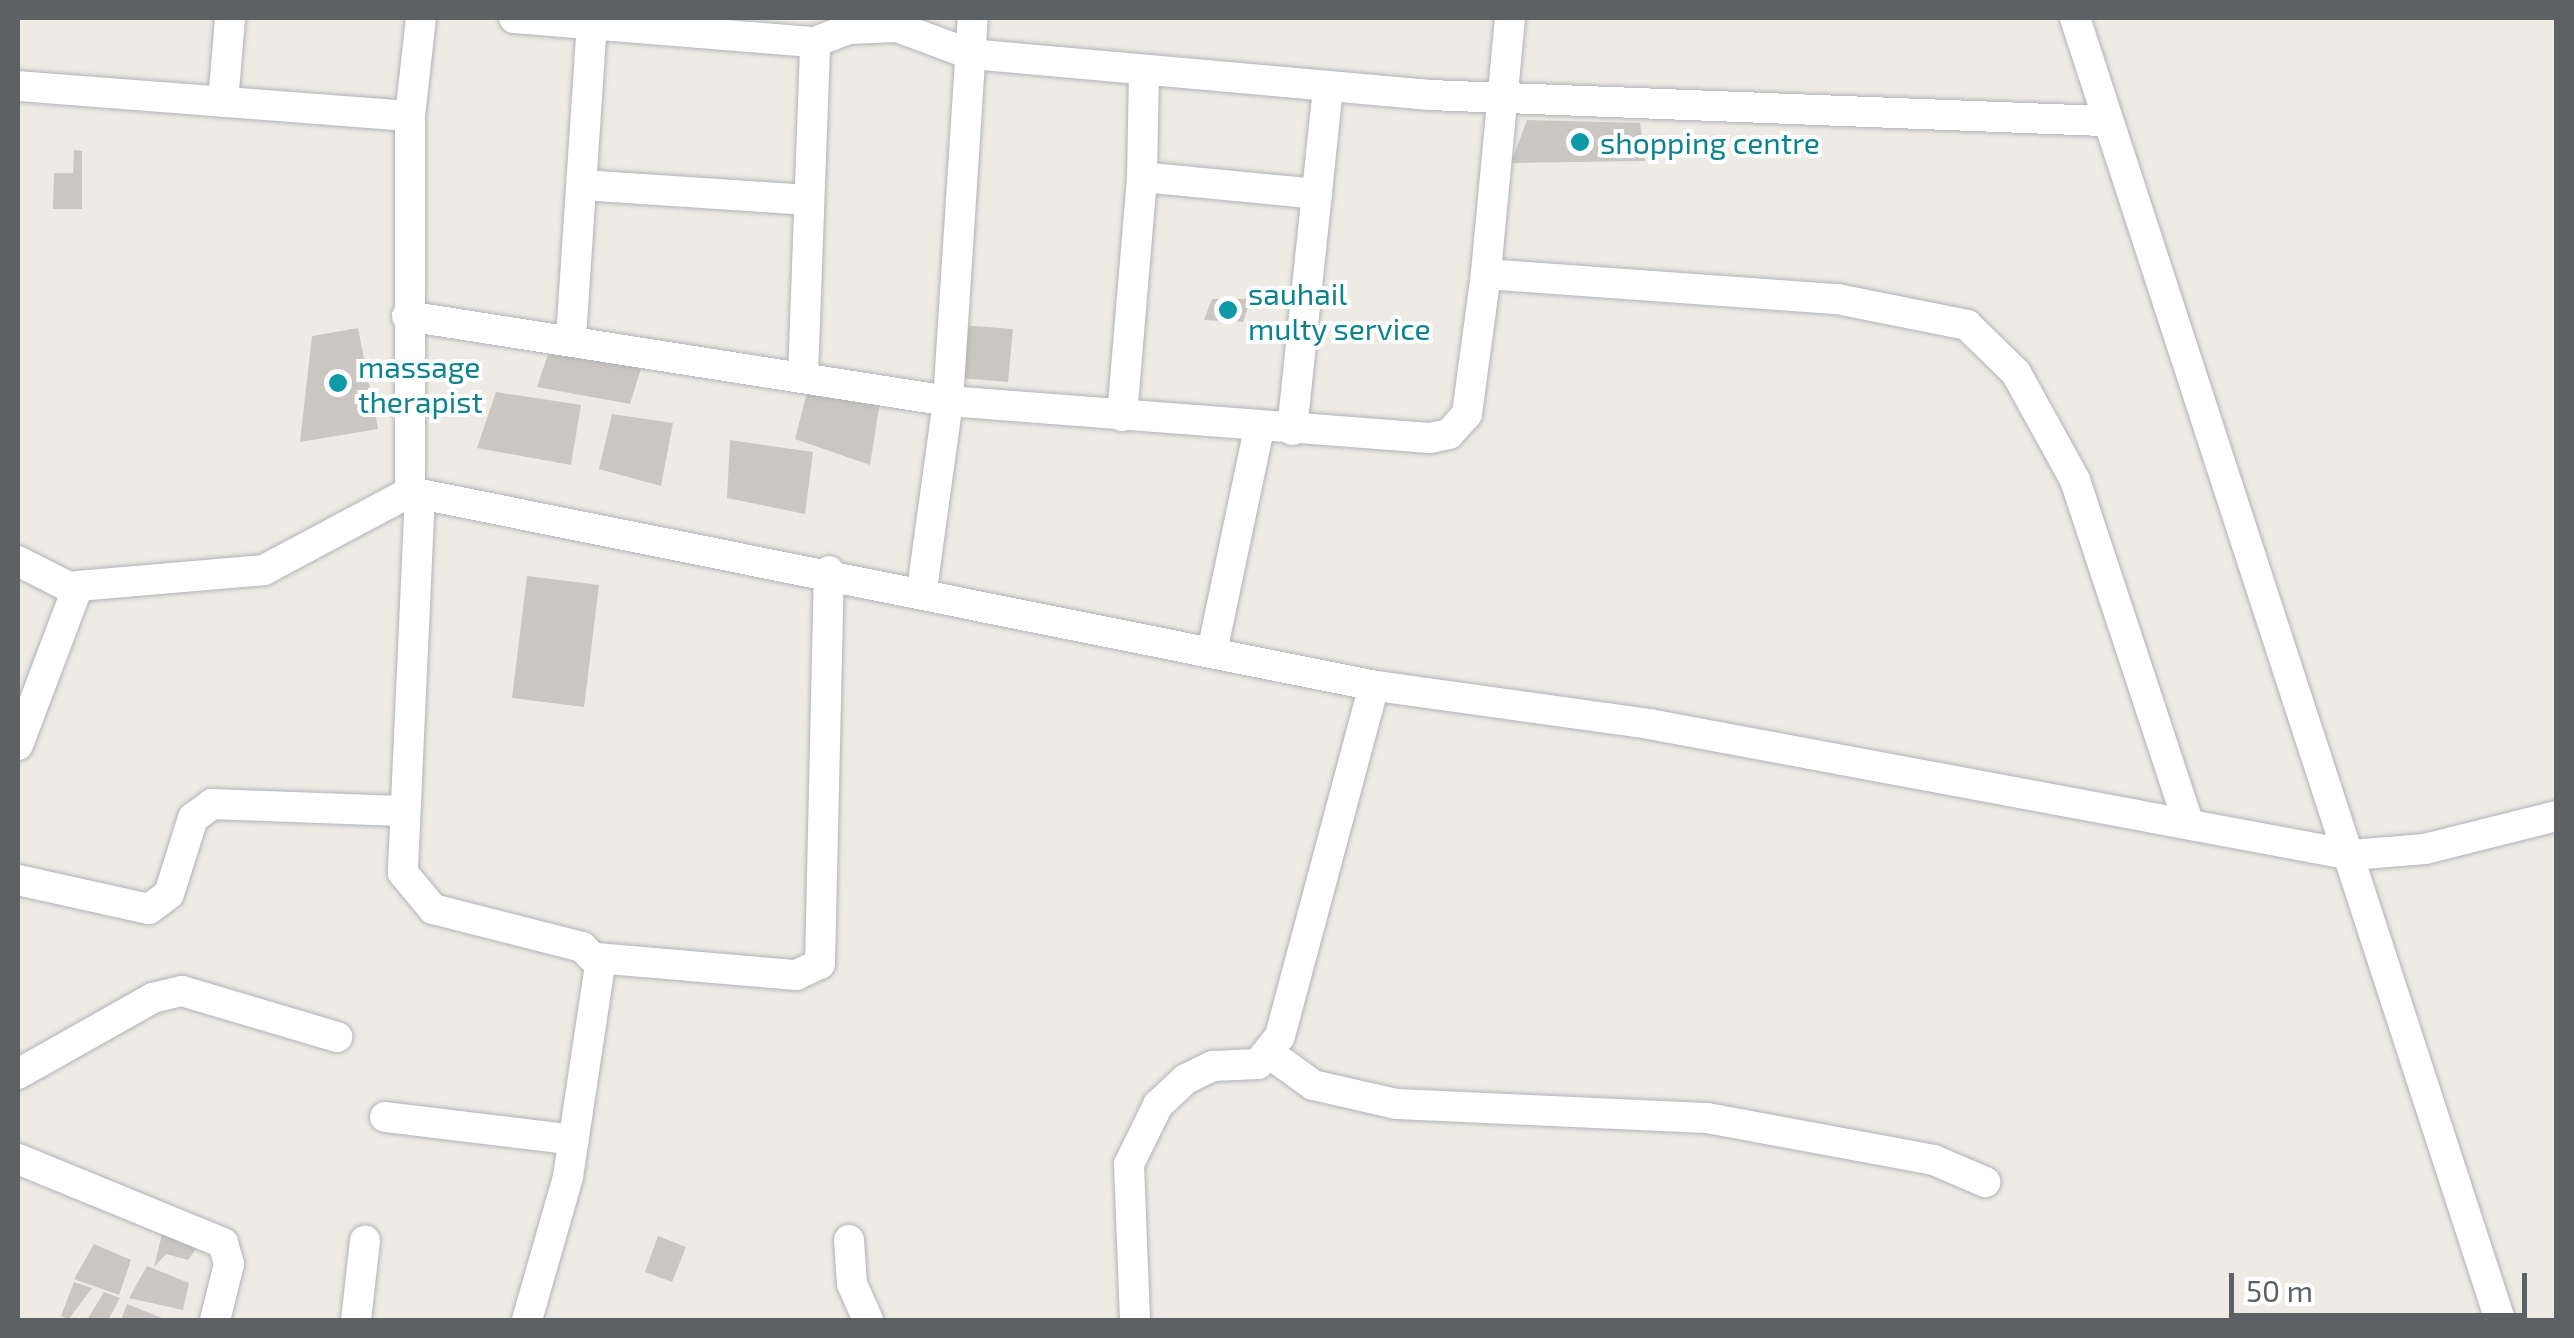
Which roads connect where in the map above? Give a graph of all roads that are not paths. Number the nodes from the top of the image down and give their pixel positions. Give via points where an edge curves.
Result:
1 (230, 18) edge
2 (421, 18) edge
3 (514, 18) edge
4 (974, 18) edge
5 (1510, 18) edge
6 (2075, 18) edge
7 (592, 23) junction
8 (815, 42) junction
9 (970, 54) junction
10 (1144, 70) junction
11 (18, 86) edge
12 (1328, 86) junction
13 (1502, 98) junction
14 (223, 102) junction
15 (410, 116) junction
16 (2104, 121) junction
17 (1142, 177) junction
18 (582, 185) junction
19 (1317, 194) junction
20 (810, 200) junction
21 (1486, 274) junction
22 (408, 316) junction
23 (571, 338) junction
24 (803, 376) junction
25 (948, 400) junction
26 (1122, 416) junction
27 (1260, 428) junction
28 (1292, 430) junction
29 (415, 493) junction
30 (18, 561) edge
31 (829, 571) junction
32 (922, 589) junction
33 (75, 590) junction
34 (1213, 648) junction
35 (1374, 686) junction
36 (18, 744) edge
37 (400, 811) junction
38 (2556, 816) edge
39 (2189, 824) junction
40 (2352, 855) junction
41 (18, 880) edge
42 (596, 958) junction
43 (337, 1037) dead end
44 (1269, 1053) junction
45 (18, 1074) edge
46 (385, 1118) dead end
47 (574, 1140) junction
48 (18, 1159) edge
49 (1984, 1182) dead end
50 (849, 1240) dead end
51 (365, 1241) dead end
52 (215, 1320) edge
53 (356, 1320) edge
54 (527, 1320) edge
55 (868, 1320) edge
56 (1135, 1320) edge
57 (2500, 1320) edge

1 - 14 street
2 - 15 street
3 - 7 street
4 - 9 street
5 - 13 street
6 - 16 street
7 - 8 street
7 - 18 street
8 - 9 street via 849,28 897,27
8 - 20 street
9 - 10 street
9 - 25 street
10 - 12 street
10 - 17 street
11 - 14 street
12 - 13 street
12 - 19 street
13 - 16 street
13 - 21 street
14 - 15 street
15 - 22 street
16 - 40 street
17 - 19 street
17 - 26 street
18 - 20 street
18 - 23 street
19 - 28 street
20 - 24 street
21 - 28 street via 1458,428 1430,438
21 - 39 street via 1837,299 1967,325 2016,374 2075,480
22 - 23 street
22 - 29 street
23 - 24 street
24 - 25 street
25 - 26 street
25 - 32 street
26 - 27 street
27 - 28 street
27 - 34 street
29 - 31 street
29 - 33 street via 264,570
29 - 37 street
30 - 33 street
31 - 32 street
31 - 42 street via 820,964 776,974
32 - 34 street
33 - 36 street
34 - 35 street
35 - 39 street via 1650,724
35 - 44 street via 1297,987
37 - 41 street via 212,804 193,818 168,894 149,909
37 - 42 street via 400,861 423,904
38 - 40 street via 2425,849
39 - 40 street
40 - 57 street
42 - 47 street via 599,1004
43 - 45 street via 182,991 152,998
44 - 49 street via 1344,1094 1707,1118 1934,1160
44 - 56 street via 1186,1079 1141,1136 1124,1203
46 - 47 street
47 - 54 street
48 - 52 street via 222,1242 230,1264
50 - 55 street via 852,1284
51 - 53 street

